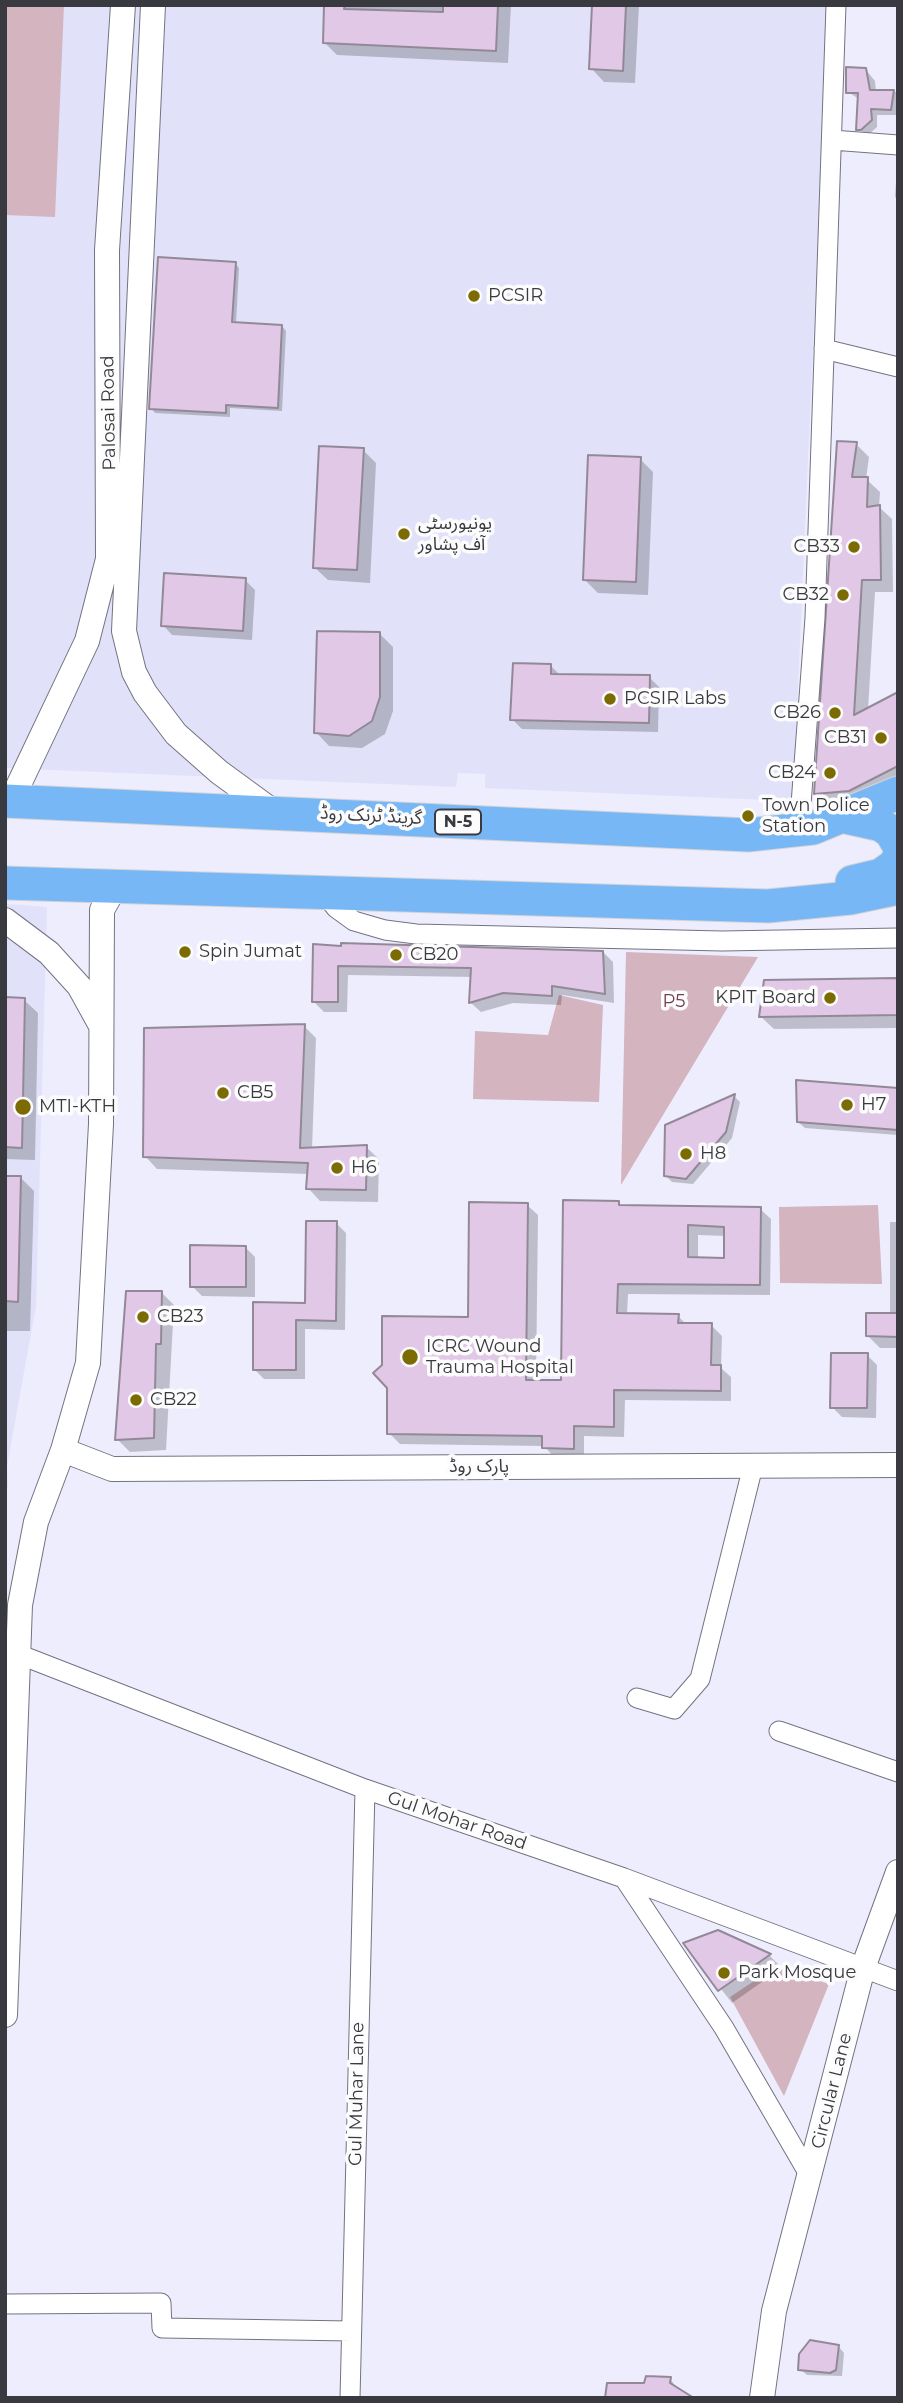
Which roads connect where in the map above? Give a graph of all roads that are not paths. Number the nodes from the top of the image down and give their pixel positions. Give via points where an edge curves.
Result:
1 (123, 5) edge
2 (153, 5) edge
3 (836, 5) edge
4 (832, 140) junction
5 (898, 145) edge
6 (824, 349) junction
7 (898, 367) edge
8 (120, 494) junction
9 (898, 793) edge
10 (8, 801) edge
11 (271, 810) junction
12 (845, 817) junction
13 (799, 831) junction
14 (894, 866) edge
15 (5, 883) edge
16 (121, 886) junction
17 (322, 890) junction
18 (5, 920) edge
19 (898, 938) edge
20 (102, 1028) junction
21 (63, 1450) junction
22 (898, 1465) edge
23 (753, 1466) junction
24 (13, 1603) edge
25 (18, 1654) junction
26 (637, 1698) dead end
27 (779, 1731) dead end
28 (898, 1772) edge
29 (365, 1789) junction
30 (898, 1872) edge
31 (624, 1878) junction
32 (863, 1968) junction
33 (898, 1981) edge
34 (5, 2015) edge
35 (810, 2176) junction
36 (5, 2304) edge
37 (351, 2331) junction
38 (350, 2398) edge
39 (762, 2398) edge

1 - 8 street, Palosai Road via 107,250
2 - 8 street
3 - 4 street
4 - 5 street
4 - 6 street
6 - 7 street
6 - 13 street via 816,618
8 - 10 street, Palosai Road via 87,640
8 - 11 street via 124,631 134,672 176,734
9 - 12 highway, گرینڈ ٹرنک روڈ / N-5
10 - 11 highway, گرینڈ ٹرنک روڈ / N-5
11 - 13 highway, گرینڈ ٹرنک روڈ / N-5 via 663,832 748,835
12 - 13 highway, گرینڈ ٹرنک روڈ / N-5
12 - 14 highway
14 - 17 highway via 850,898 768,906
15 - 16 highway
16 - 17 highway
16 - 20 street via 102,910
17 - 19 street via 354,921 416,934 722,941
18 - 20 street via 49,953 79,986
20 - 21 street via 92,1330 88,1363
21 - 23 street, پارک روڈ via 112,1469
21 - 24 street
22 - 23 street, پارک روڈ
23 - 26 street via 700,1679 674,1709
24 - 25 street
25 - 29 street, Gul Mohar Road
25 - 34 street
27 - 28 street
29 - 31 street, Gul Mohar Road
29 - 37 street, Gul Muhar Lane
30 - 32 street, Circular Lane
31 - 32 street, Gul Mohar Road
31 - 35 street via 724,2028
32 - 33 street, Gul Mohar Road
32 - 35 street, Circular Lane
35 - 39 street, Circular Lane via 774,2311
36 - 37 street via 161,2303 162,2328
37 - 38 street, Gul Muhar Lane

